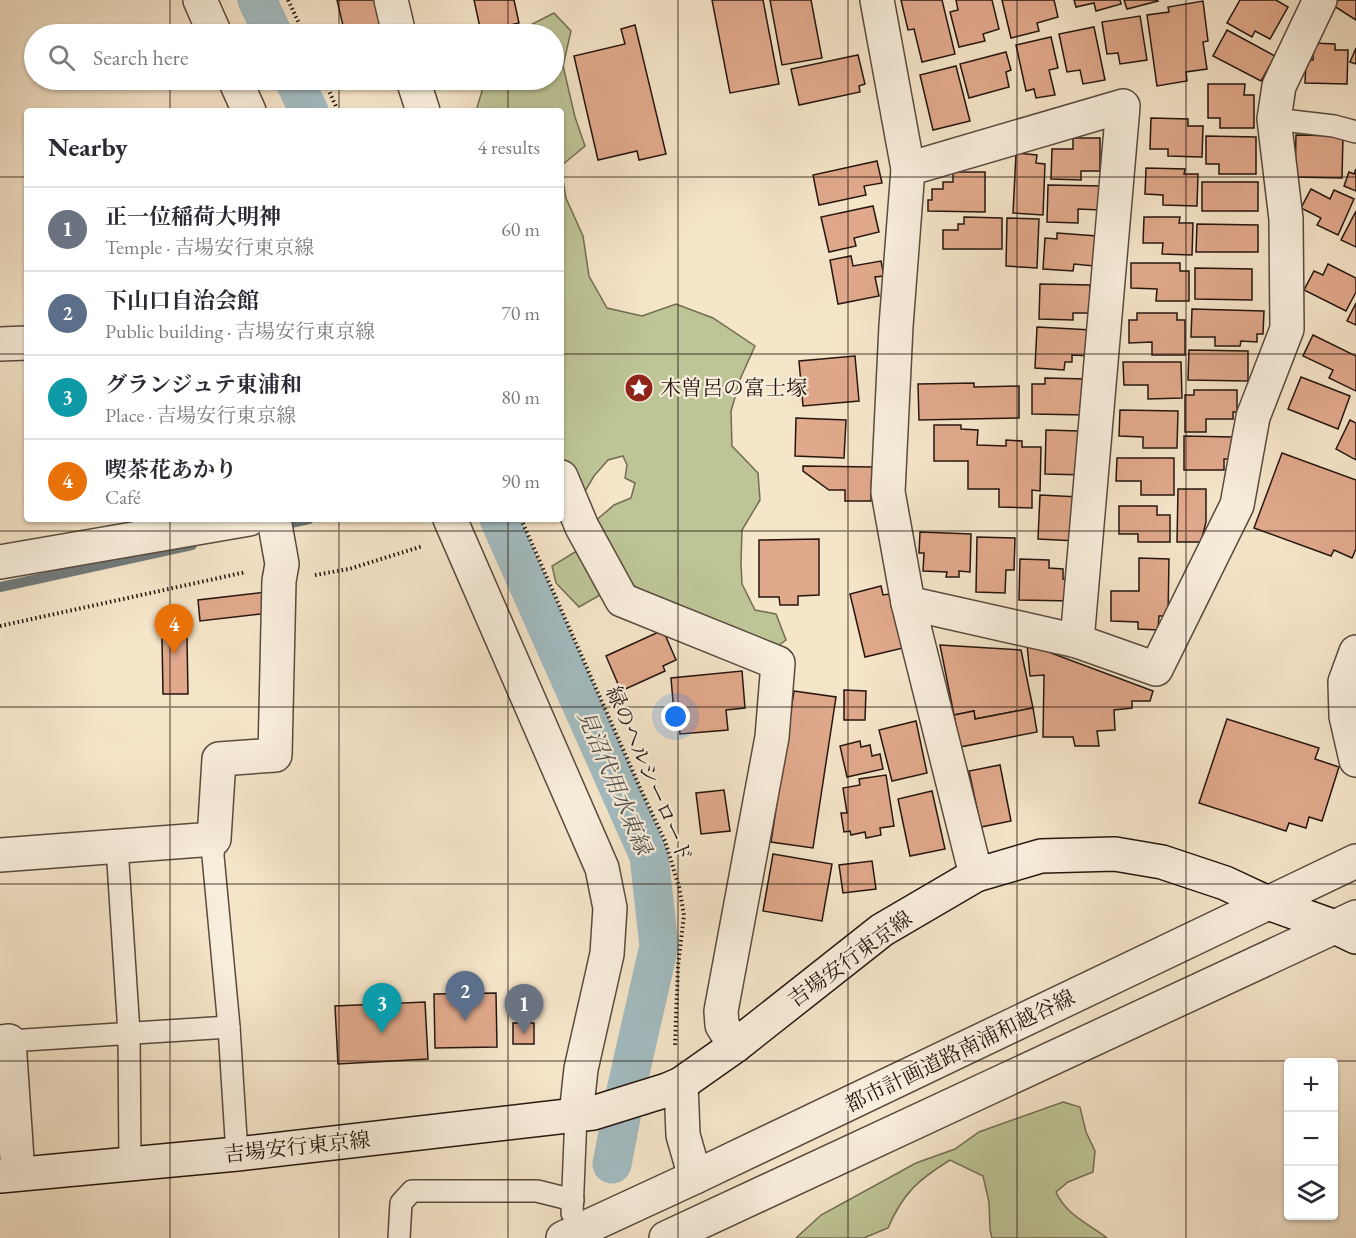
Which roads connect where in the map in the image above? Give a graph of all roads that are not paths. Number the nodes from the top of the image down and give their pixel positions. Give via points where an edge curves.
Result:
1 (391, 0) edge
2 (877, 0) edge
3 (1320, 0) edge
4 (397, 24) edge
5 (240, 90) edge
6 (416, 90) edge
7 (248, 108) edge
8 (422, 108) edge
9 (1274, 119) junction
10 (1356, 132) edge
11 (908, 169) junction
12 (24, 343) edge
13 (0, 344) edge
14 (564, 484) edge
15 (216, 522) edge
16 (274, 522) edge
17 (455, 528) edge
18 (127, 530) edge
19 (0, 562) edge
20 (908, 603) junction
21 (1077, 641) junction
22 (1356, 652) edge
23 (1356, 760) edge
24 (214, 839) junction
25 (117, 847) junction
26 (0, 855) edge
27 (1356, 861) edge
28 (976, 875) junction
29 (1268, 903) junction
30 (1349, 927) edge
31 (229, 1027) junction
32 (129, 1033) junction
33 (5, 1042) edge
34 (735, 1046) junction
35 (674, 1087) junction
36 (584, 1114) junction
37 (237, 1154) junction
38 (130, 1164) junction
39 (9, 1175) edge
40 (695, 1177) junction
41 (573, 1200) junction
42 (567, 1236) edge
43 (399, 1238) edge
44 (666, 1238) edge

1 - 4 street
2 - 11 street
3 - 9 street via 1279,86
5 - 7 street
6 - 8 street
9 - 10 lane
9 - 21 street via 1286,219 1287,329 1252,417 1237,505 1156,669
11 - 20 street via 888,492
11 - 21 street via 1123,106
12 - 13 street
14 - 34 street via 622,600 778,663 772,737 721,1011 722,1025
15 - 18 street
16 - 24 street via 281,573 275,756 219,759
17 - 36 street via 602,868 610,908 607,954 581,1069
18 - 19 street
20 - 21 street
20 - 28 street
22 - 23 street via 1346,682 1346,716
24 - 25 street
24 - 31 lane
25 - 26 street
25 - 32 lane
27 - 29 street, 都市計画道路南浦和越谷線
28 - 29 street, 吉場安行東京線 via 1041,856 1115,854 1162,862 1225,883
28 - 34 street, 吉場安行東京線 via 882,930
29 - 30 street, 吉場安行東京線
29 - 40 street, 都市計画道路南浦和越谷線
30 - 44 street, 都市計画道路南浦和越谷線
31 - 32 lane
31 - 37 lane
32 - 33 lane
32 - 38 lane
33 - 39 street
34 - 35 street, 吉場安行東京線
35 - 36 street, 吉場安行東京線
35 - 40 street
36 - 37 street, 吉場安行東京線
36 - 41 lane
37 - 38 street, 吉場安行東京線
38 - 39 street, 吉場安行東京線
40 - 42 street, 都市計画道路南浦和越谷線
41 - 42 lane
41 - 43 lane via 537,1191 412,1191 401,1203

